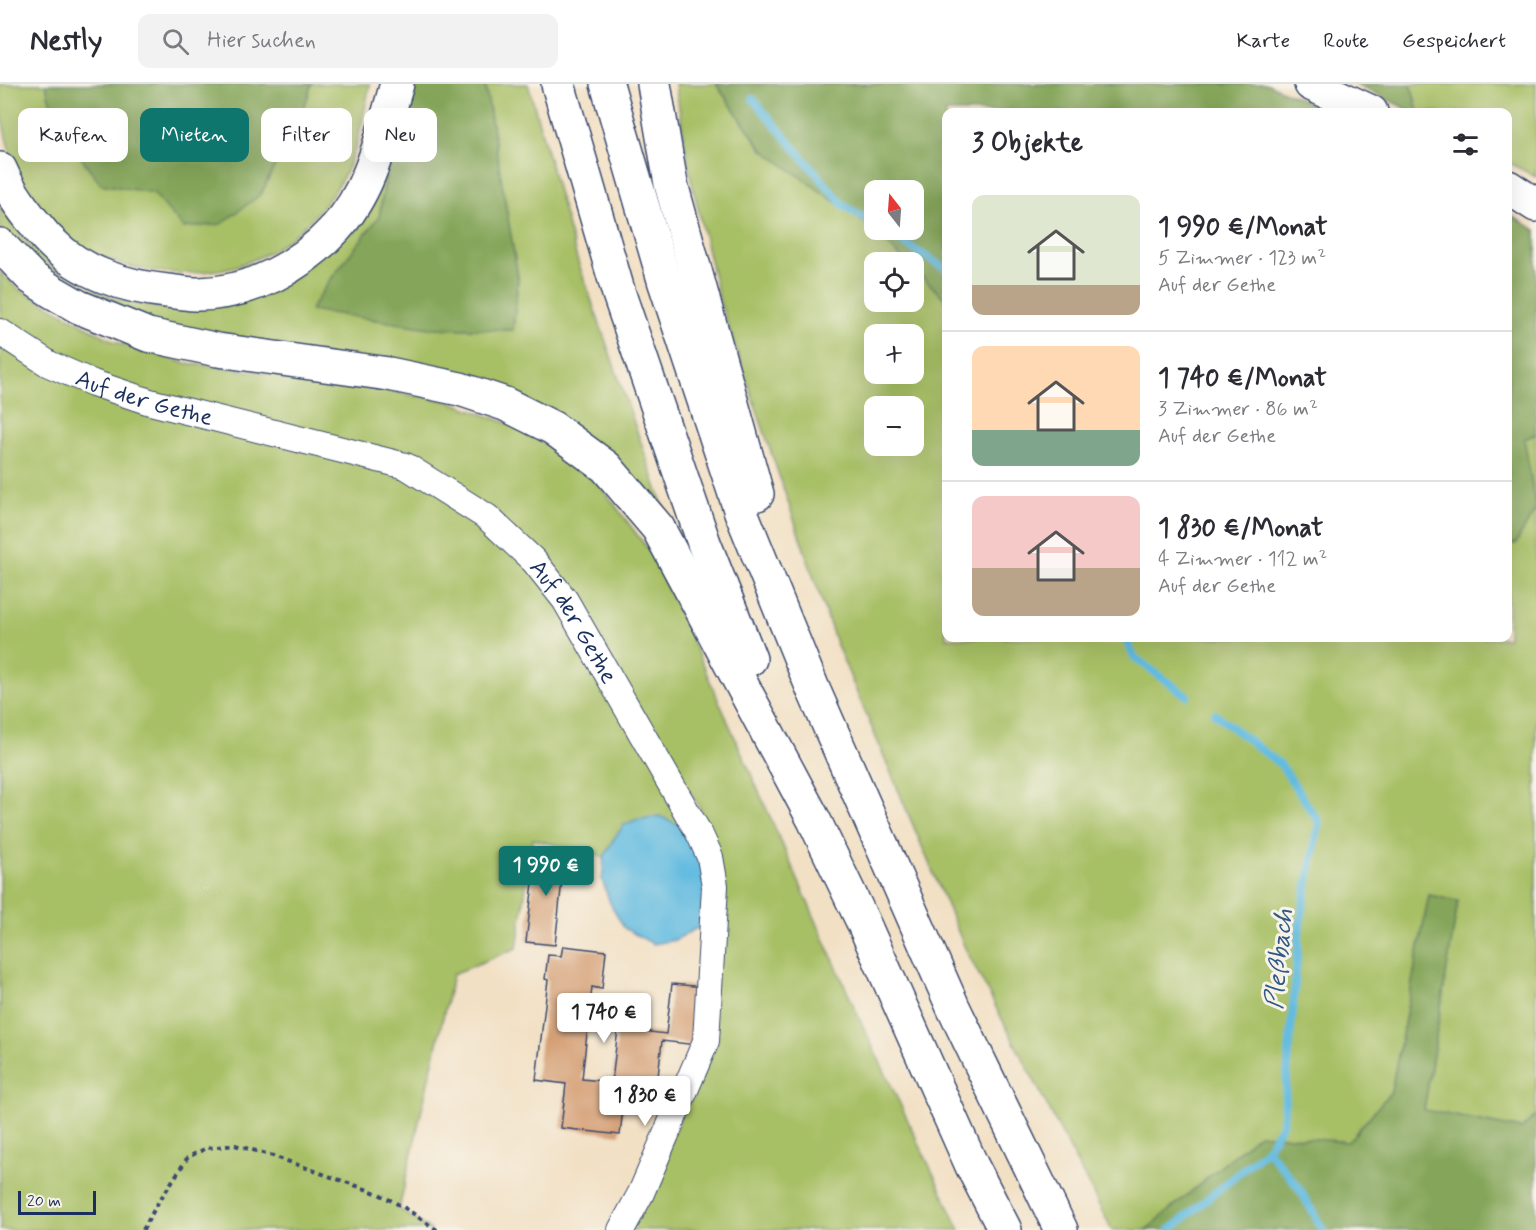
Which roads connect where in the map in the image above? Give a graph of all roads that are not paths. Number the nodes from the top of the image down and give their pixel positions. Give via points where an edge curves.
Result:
1 (397, 84) edge
2 (558, 84) edge
3 (607, 84) edge
4 (654, 84) edge
5 (1311, 84) edge
6 (1362, 108) edge
7 (0, 169) edge
8 (1512, 190) edge
9 (1536, 205) edge
10 (0, 245) edge
11 (0, 332) edge
12 (813, 689) junction
13 (814, 820) junction
14 (621, 1230) edge
15 (1005, 1230) edge
16 (1061, 1230) edge

1 - 7 main road via 370,172 346,216 299,261 260,282 231,290 198,294 148,289 86,268 52,244 16,200
2 - 13 main road via 619,294 704,543
3 - 12 main road via 664,280 741,512
4 - 12 main road via 670,184
5 - 6 main road
8 - 9 main road
10 - 13 main road via 32,278 53,292 148,335 460,389 505,404 553,428 606,467 658,528
11 - 14 street, Auf der Gethe via 50,364 150,402 405,466 488,517 534,561 565,600 700,835 710,857 715,886 706,1041 641,1193
12 - 16 main road via 953,1007
13 - 15 main road

